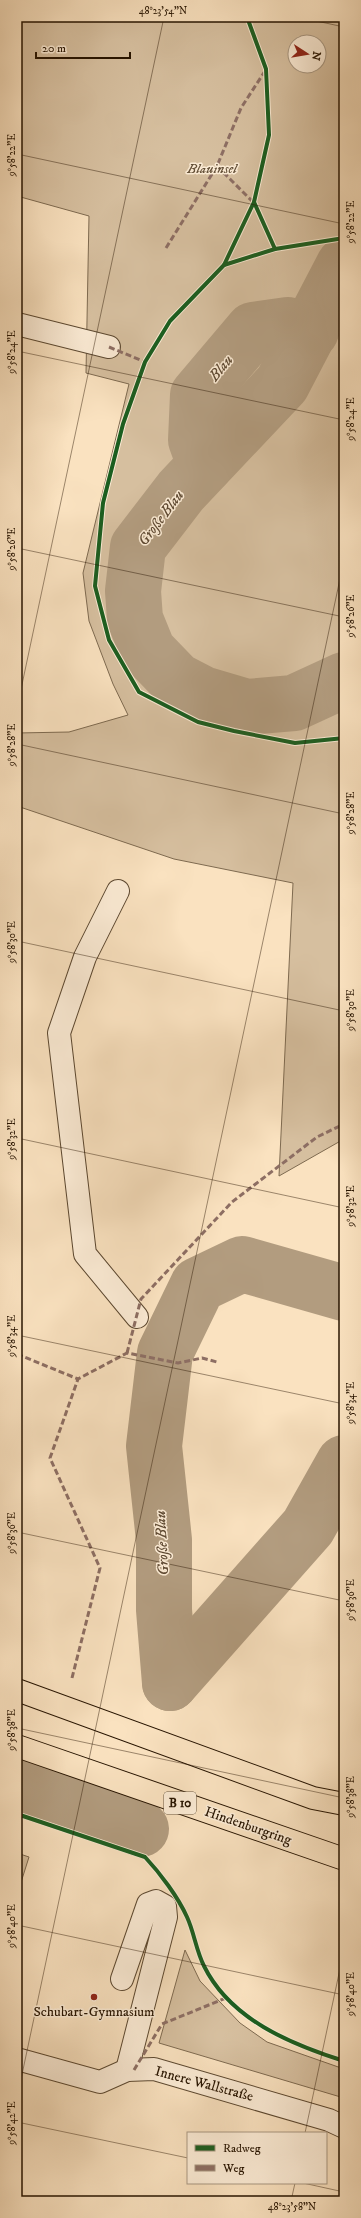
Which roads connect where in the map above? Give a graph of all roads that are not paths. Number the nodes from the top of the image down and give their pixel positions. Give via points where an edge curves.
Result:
1 (17, 324) edge
2 (109, 346) dead end
3 (118, 892) dead end
4 (137, 1317) dead end
5 (17, 1690) edge
6 (17, 1746) edge
7 (344, 1804) edge
8 (344, 1859) edge
9 (122, 1979) dead end
10 (17, 2059) edge
11 (127, 2070) junction
12 (344, 2127) edge

1 - 2 street
3 - 4 street via 85,957 59,1033 85,1254
5 - 7 highway via 313,1798
6 - 8 highway, Hindenburgring / B 10
9 - 11 street via 148,1904 156,1901 165,1906 166,1917
10 - 11 street, Innere Wallstraße via 100,2082
11 - 12 street, Innere Wallstraße via 154,2069 329,2120

